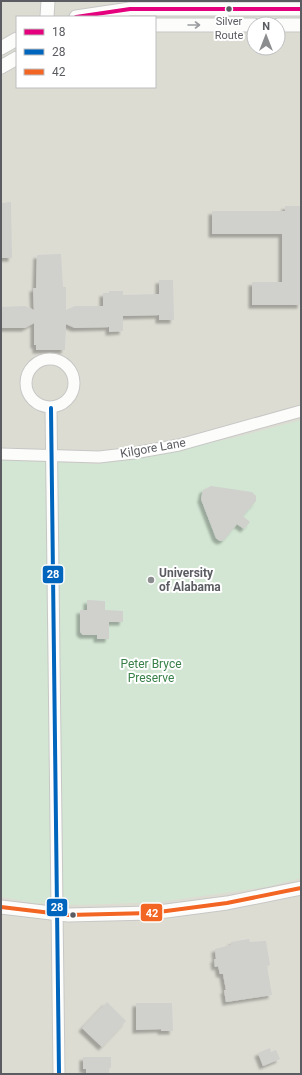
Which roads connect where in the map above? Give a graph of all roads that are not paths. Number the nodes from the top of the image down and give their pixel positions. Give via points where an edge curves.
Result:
1 (48, 1) edge
2 (301, 9) edge
3 (47, 16) edge
4 (83, 16) edge
5 (246, 25) edge
6 (286, 25) edge
7 (301, 25) edge
8 (156, 26) edge
9 (16, 39) edge
10 (1, 48) edge
11 (16, 59) edge
12 (1, 67) edge
13 (51, 408) junction
14 (301, 411) edge
15 (1, 454) edge
16 (52, 456) junction
17 (301, 888) edge
18 (1, 907) edge
19 (58, 914) junction
20 (60, 1074) edge

1 - 3 street
2 - 4 street via 130,9
8 -> 5 street
6 - 7 street
9 - 10 street
11 - 12 street
13 - 13 street via 43,407 29,397 25,381 32,366 47,359 63,363 69,368 75,384 70,398 58,407
13 - 16 street
14 - 16 street, Kilgore Lane via 166,448 99,457
15 - 16 street, Kilgore Lane
16 - 19 street
17 - 19 street via 226,903 151,913
18 - 19 street
19 - 20 street

